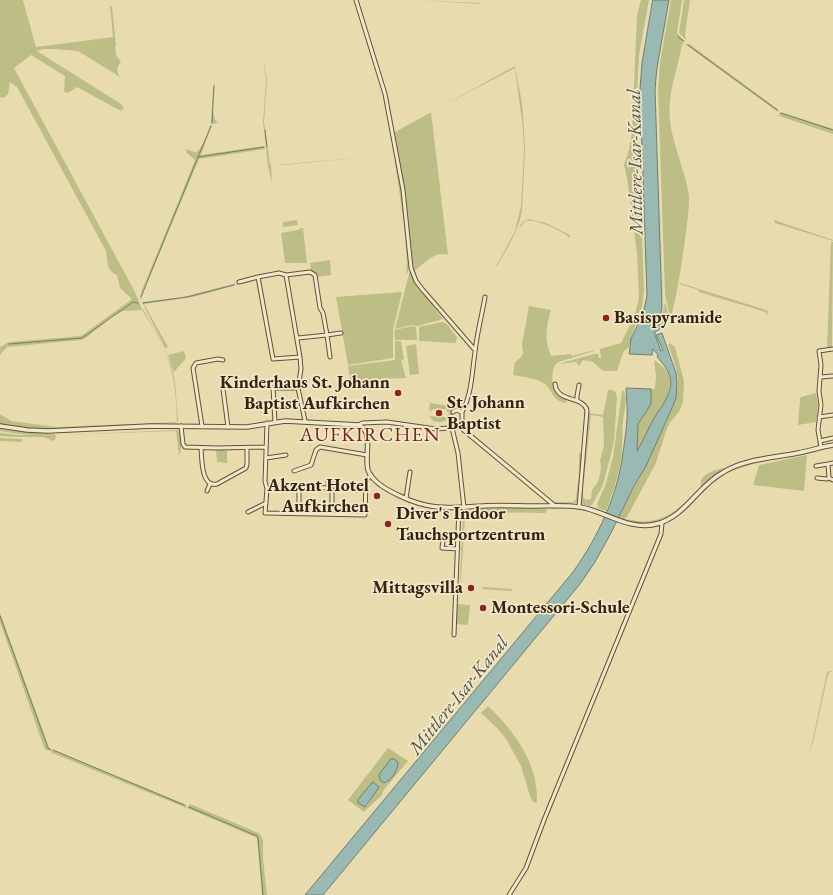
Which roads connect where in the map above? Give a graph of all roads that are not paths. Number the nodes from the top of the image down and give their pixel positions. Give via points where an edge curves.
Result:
1 (356, 0) edge
2 (286, 275) junction
3 (258, 277) junction
4 (239, 282) dead end
5 (485, 296) dead end
6 (341, 333) dead end
7 (327, 335) junction
8 (298, 338) junction
9 (833, 348) edge
10 (475, 350) junction
11 (300, 357) junction
12 (330, 357) dead end
13 (223, 360) dead end
14 (833, 376) edge
15 (820, 377) junction
16 (556, 384) dead end
17 (579, 385) dead end
18 (298, 388) junction
19 (223, 389) dead end
20 (577, 401) junction
21 (453, 412) dead end
22 (462, 412) junction
23 (833, 415) edge
24 (819, 417) junction
25 (305, 421) junction
26 (275, 422) junction
27 (369, 423) junction
28 (267, 424) junction
29 (359, 424) junction
30 (0, 426) edge
31 (181, 426) junction
32 (202, 426) junction
33 (228, 427) junction
34 (363, 427) junction
35 (460, 427) junction
36 (452, 428) junction
37 (833, 438) edge
38 (820, 441) junction
39 (833, 446) edge
40 (266, 447) junction
41 (821, 447) junction
42 (201, 448) junction
43 (247, 448) junction
44 (812, 450) junction
45 (286, 455) dead end
46 (367, 455) junction
47 (266, 458) junction
48 (833, 463) edge
49 (828, 464) junction
50 (816, 466) dead end
51 (294, 470) dead end
52 (410, 472) dead end
53 (371, 475) junction
54 (817, 478) dead end
55 (828, 478) junction
56 (833, 480) edge
57 (210, 484) junction
58 (207, 491) dead end
59 (406, 498) junction
60 (266, 503) junction
61 (555, 506) junction
62 (579, 507) junction
63 (459, 508) junction
64 (464, 508) junction
65 (248, 512) dead end
66 (299, 514) junction
67 (332, 514) junction
68 (662, 522) junction
69 (443, 540) dead end
70 (458, 549) junction
71 (454, 635) dead end
72 (509, 895) edge

1 - 10 street via 385,94 403,190 413,275
2 - 3 street via 279,273
2 - 7 street via 310,272 315,275
2 - 8 street
3 - 4 street
3 - 11 street via 273,359
5 - 10 street
6 - 7 street
7 - 8 street
7 - 12 street
8 - 11 street
9 - 15 street via 819,351
10 - 22 street via 467,402
11 - 18 street
13 - 32 street via 196,363 193,368
14 - 15 street
15 - 24 street
16 - 20 street via 561,395
17 - 20 street
18 - 25 street
18 - 26 street via 273,388
19 - 33 street
20 - 62 street via 586,406 588,416
21 - 22 street
22 - 35 street
23 - 24 street
24 - 38 street
25 - 26 street
25 - 29 street
26 - 28 street
27 - 29 street
27 - 34 street
27 - 36 street via 387,422 436,429
28 - 33 street
28 - 40 street
29 - 34 street
30 - 31 street via 48,430
31 - 32 street
31 - 42 street via 184,446
32 - 33 street
34 - 46 street via 367,435
35 - 36 street
35 - 61 street
36 - 64 street via 458,453
37 - 38 street
38 - 41 street
39 - 41 street
39 - 44 street
40 - 43 street
40 - 47 street
41 - 44 street
42 - 43 street
42 - 57 street via 203,472
43 - 57 street via 246,468 217,484
44 - 68 street via 751,462 726,470 712,480 678,514
45 - 47 street
46 - 51 street via 320,447 316,450 310,465
46 - 53 street
47 - 60 street
48 - 49 street
49 - 50 street
49 - 55 street
52 - 59 street
53 - 59 street via 382,485
53 - 67 street via 366,481 365,515
54 - 55 street
55 - 56 street
57 - 58 street
59 - 63 street via 429,506
60 - 65 street
60 - 66 street via 265,513
61 - 62 street
61 - 64 street
62 - 68 street via 642,525
63 - 64 street
63 - 70 street
66 - 67 street
66 - 67 street via 301,487 331,489
68 - 72 street via 661,534 526,868
69 - 70 street via 442,548
70 - 71 street

